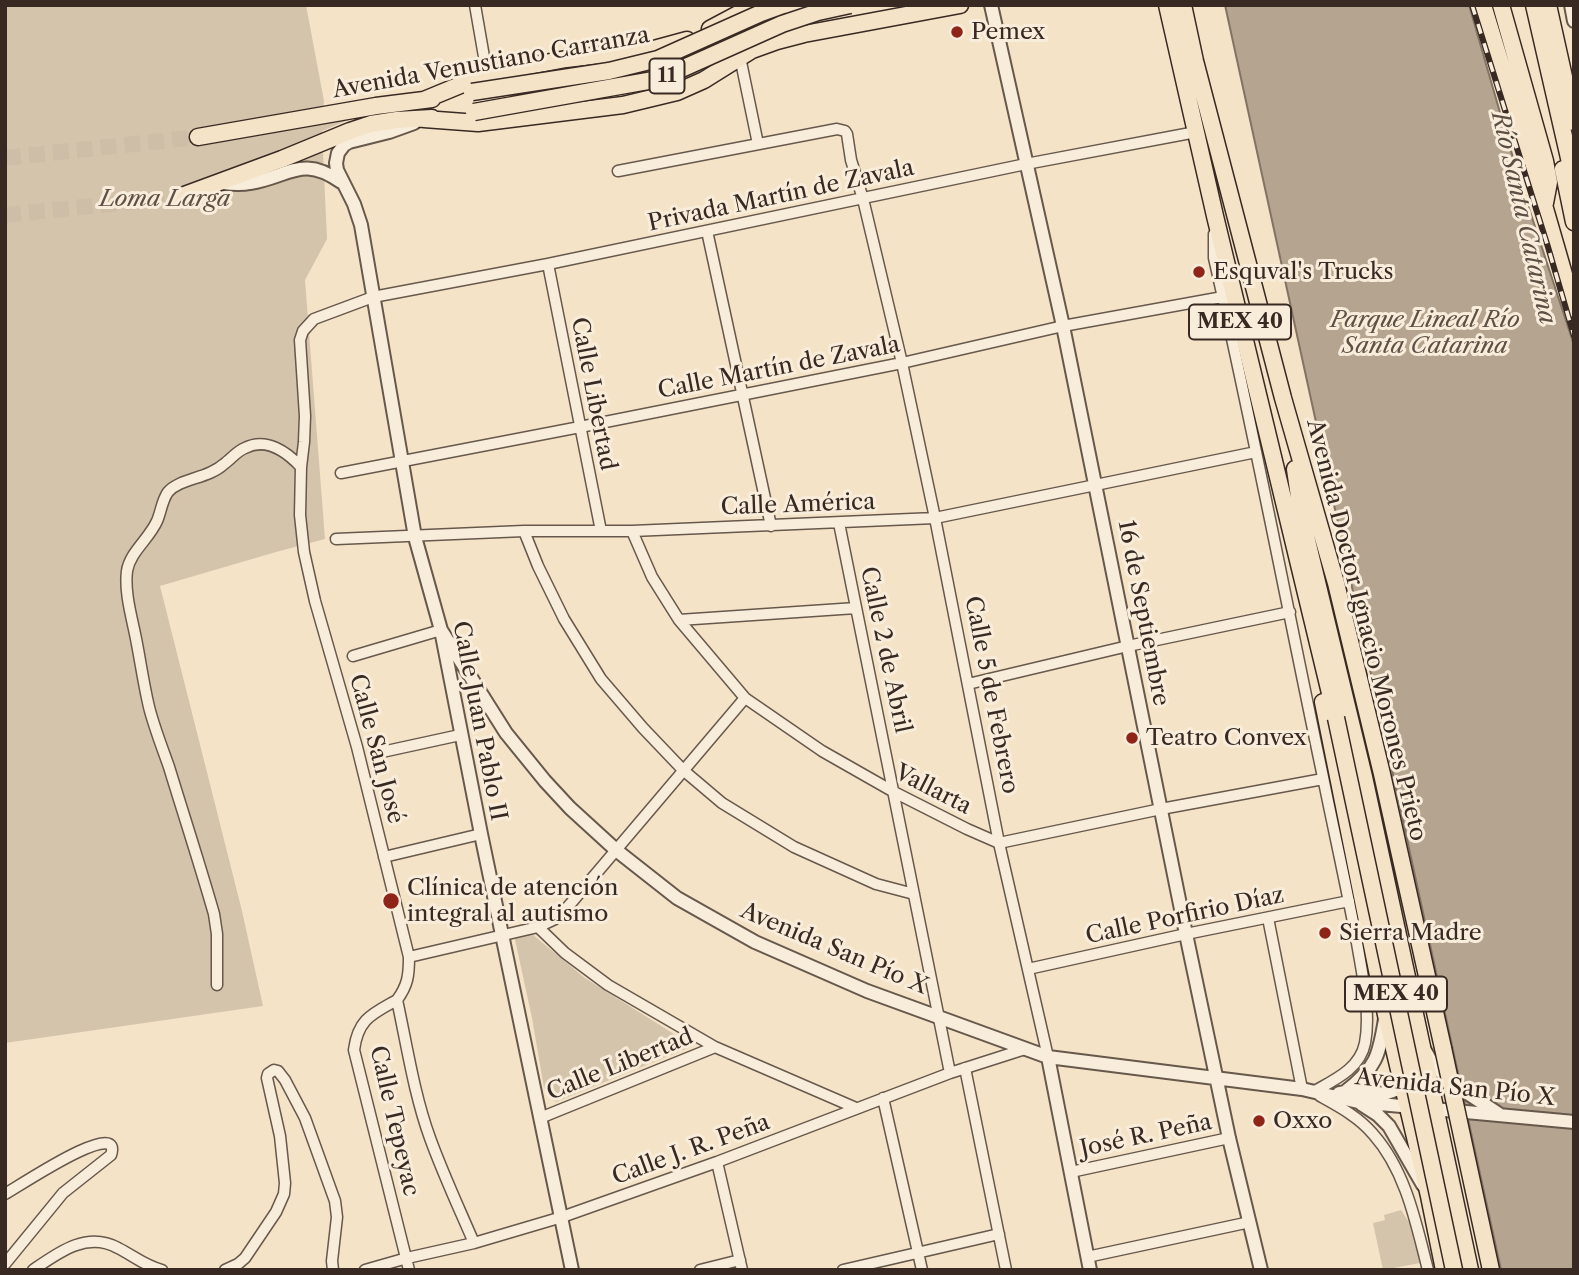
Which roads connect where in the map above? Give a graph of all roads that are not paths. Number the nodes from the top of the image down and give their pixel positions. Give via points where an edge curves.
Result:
1 (475, 5) edge
2 (755, 5) edge
3 (783, 5) edge
4 (850, 5) edge
5 (960, 5) edge
6 (991, 5) edge
7 (1167, 5) edge
8 (1182, 5) edge
9 (1191, 5) edge
10 (1483, 5) edge
11 (1501, 5) edge
12 (1571, 5) edge
13 (946, 7) edge
14 (1539, 7) edge
15 (1574, 21) edge
16 (654, 49) junction
17 (740, 57) junction
18 (1548, 73) junction
19 (487, 74) junction
20 (660, 97) junction
21 (424, 100) junction
22 (424, 119) junction
23 (1574, 122) edge
24 (1196, 132) junction
25 (198, 137) tunnel mouth
26 (758, 144) junction
27 (1220, 158) junction
28 (1026, 164) junction
29 (618, 171) dead end
30 (1574, 180) edge
31 (221, 183) junction
32 (343, 183) junction
33 (178, 197) tunnel mouth
34 (863, 198) junction
35 (1544, 205) junction
36 (1215, 216) junction
37 (1574, 222) edge
38 (707, 231) junction
39 (548, 264) junction
40 (373, 297) junction
41 (1223, 297) junction
42 (1574, 309) edge
43 (1063, 326) junction
44 (902, 363) junction
45 (741, 395) junction
46 (1283, 398) junction
47 (580, 427) junction
48 (1256, 452) junction
49 (403, 460) junction
50 (301, 467) junction
51 (341, 473) dead end
52 (1096, 486) junction
53 (935, 518) junction
54 (839, 523) junction
55 (771, 526) junction
56 (524, 531) junction
57 (601, 531) junction
58 (632, 531) junction
59 (415, 537) junction
60 (336, 539) dead end
61 (856, 608) junction
62 (1290, 612) junction
63 (679, 620) junction
64 (1311, 620) junction
65 (441, 630) junction
66 (1128, 646) junction
67 (353, 656) dead end
68 (968, 684) junction
69 (745, 698) junction
70 (460, 735) junction
71 (382, 752) dead end
72 (684, 770) junction
73 (1323, 779) junction
74 (894, 792) junction
75 (1161, 809) junction
76 (481, 834) junction
77 (999, 843) junction
78 (616, 850) junction
79 (384, 857) junction
80 (914, 894) junction
81 (1349, 901) junction
82 (1268, 918) junction
83 (538, 927) junction
84 (503, 934) junction
85 (1186, 934) junction
86 (409, 957) junction
87 (1028, 969) junction
88 (217, 985) dead end
89 (397, 1000) junction
90 (1386, 1015) junction
91 (937, 1016) junction
92 (1419, 1035) junction
93 (715, 1047) junction
94 (1025, 1049) junction
95 (1048, 1057) junction
96 (965, 1068) junction
97 (950, 1073) junction
98 (1217, 1080) junction
99 (1402, 1086) junction
100 (1308, 1091) junction
101 (1346, 1091) junction
102 (1332, 1095) junction
103 (883, 1098) junction
104 (1358, 1102) junction
105 (1407, 1107) junction
106 (856, 1108) junction
107 (1434, 1109) junction
108 (1501, 1115) junction
109 (540, 1118) junction
110 (1574, 1122) edge
111 (1412, 1126) junction
112 (1229, 1138) junction
113 (717, 1162) junction
114 (1447, 1165) junction
115 (1071, 1172) junction
116 (5, 1194) edge
117 (1429, 1196) junction
118 (562, 1217) junction
119 (1250, 1222) junction
120 (999, 1234) junction
121 (474, 1243) junction
122 (919, 1252) junction
123 (407, 1258) junction
124 (5, 1264) edge
125 (1089, 1264) edge
126 (741, 1265) edge
127 (1430, 1269) edge
128 (33, 1270) edge
129 (162, 1270) edge
130 (225, 1270) edge
131 (333, 1270) edge
132 (365, 1270) edge
133 (410, 1270) edge
134 (572, 1270) edge
135 (700, 1270) edge
136 (843, 1270) edge
137 (922, 1270) edge
138 (1006, 1270) edge
139 (1261, 1270) edge
140 (1454, 1270) edge
141 (1470, 1270) edge
142 (1491, 1270) edge

1 - 19 street
2 - 16 main road via 697,36
3 - 21 main road, Avenida Venustiano Carranza / 11, bridge via 658,59
4 - 22 main road, Avenida Venustiano Carranza / 11, bridge via 782,24 659,79
5 - 13 main road
6 - 28 street, 16 de Septiembre
7 - 24 main road, MEX 40
8 - 27 main road, Avenida Doctor Ignacio Morones Prieto / MEX 40
9 - 27 main road
10 - 35 main road
11 - 35 main road via 1545,162 1549,183
12 - 15 street
13 - 17 main road via 795,36
14 - 18 main road
14 - 23 main road
16 - 19 main road
16 - 20 main road via 643,66 643,75
17 - 20 main road via 704,80
17 - 26 street
18 - 30 main road
18 - 37 main road
19 - 21 main road
20 - 22 main road via 478,123
21 - 25 main road, Avenida Venustiano Carranza / 11
22 - 31 main road, Avenida Venustiano Carranza / 11 via 371,124
22 - 32 street, Calle Juan Pablo II via 344,145 336,163
24 - 28 street, Privada Martín de Zavala
24 - 36 main road, MEX 40
26 - 29 street
26 - 34 street, Calle 5 de Febrero via 845,131
27 - 46 main road, Avenida Doctor Ignacio Morones Prieto / MEX 40
28 - 34 street, Privada Martín de Zavala
28 - 43 street, 16 de Septiembre
31 - 32 street via 252,183 304,168
31 - 33 main road, Avenida Venustiano Carranza / 11
32 - 40 street, Calle Juan Pablo II via 361,225
34 - 38 street, Privada Martín de Zavala
34 - 44 street, Calle 5 de Febrero
35 - 42 main road
36 - 41 street via 1214,258
36 - 64 main road, MEX 40
38 - 39 street, Privada Martín de Zavala
38 - 45 street
39 - 40 street, Privada Martín de Zavala
39 - 47 street, Calle Libertad
40 - 49 street, Calle Juan Pablo II
40 - 50 street, Calle San José via 314,319 303,331
41 - 43 street, Calle Martín de Zavala
41 - 48 street
43 - 44 street, Calle Martín de Zavala
43 - 52 street, 16 de Septiembre
44 - 45 street, Calle Martín de Zavala
44 - 53 street, Calle 5 de Febrero
45 - 47 street, Calle Martín de Zavala
45 - 55 street
46 - 92 main road, MEX 40 via 1303,524
46 - 142 main road, Avenida Doctor Ignacio Morones Prieto / MEX 40, bridge via 1336,583 1382,774
47 - 49 street, Calle Martín de Zavala
47 - 57 street, Calle Libertad
48 - 52 street, Calle América
48 - 62 street
49 - 51 street, Calle Martín de Zavala
49 - 59 street, Calle Juan Pablo II
50 - 79 street, Calle San José via 304,552
50 - 88 street via 272,446 251,445 208,475 182,482 167,493 149,536 127,569 150,708 215,914
52 - 53 street, Calle América
52 - 66 street, 16 de Septiembre
53 - 54 street, Calle América
53 - 68 street, Calle 5 de Febrero
54 - 55 street, Calle América
54 - 61 street, Calle 2 de Abril
55 - 58 street, Calle América
56 - 57 street, Calle América
56 - 59 street, Calle América
56 - 72 street via 564,619 601,678
57 - 58 street, Calle América
58 - 63 street, Vallarta via 652,577
59 - 60 street, Calle América
59 - 65 street, Calle Juan Pablo II
61 - 63 street
61 - 74 street, Calle 2 de Abril
62 - 66 street
62 - 73 street
63 - 69 street, Vallarta
64 - 90 main road, MEX 40 via 1325,718
64 - 140 main road, MEX 40, bridge
65 - 67 street
65 - 70 street, Calle Juan Pablo II
65 - 78 street, Avenida San Pío X via 506,733 545,781
66 - 68 street
66 - 75 street, 16 de Septiembre
68 - 77 street, Calle 5 de Febrero
69 - 72 street
69 - 74 street, Vallarta via 822,751
70 - 71 street
70 - 76 street, Calle Juan Pablo II
72 - 78 street
72 - 80 street via 722,803 794,847 876,884
73 - 75 street
73 - 81 street
74 - 77 street, Vallarta
74 - 80 street, Calle 2 de Abril
75 - 77 street
75 - 85 street, 16 de Septiembre
76 - 79 street
76 - 84 street, Calle Juan Pablo II
77 - 87 street, Calle 5 de Febrero
78 - 83 street via 566,909
78 - 91 street, Avenida San Pío X via 677,898 755,942
79 - 86 street, Calle San José
80 - 91 street, Calle 2 de Abril
81 - 82 street, Calle Porfirio Díaz
81 - 100 street via 1364,980 1366,1041 1350,1069
82 - 85 street, Calle Porfirio Díaz
82 - 100 street
83 - 84 street
83 - 93 street via 608,985
84 - 86 street
84 - 109 street, Calle Juan Pablo II
85 - 87 street, Calle Porfirio Díaz
85 - 98 street, 16 de Septiembre
86 - 89 street, Calle San José via 406,988
87 - 95 street, Calle 5 de Febrero
89 - 121 street via 429,1136
89 - 123 street, Calle Tepeyac via 361,1025 354,1050
90 - 99 main road, MEX 40
90 - 101 street via 1376,1058 1363,1078
91 - 94 street, Avenida San Pío X
91 - 97 street, Calle 2 de Abril
92 - 99 street via 1416,1060
92 - 107 main road, MEX 40
92 - 108 street, bridge via 1435,1066
93 - 106 street
93 - 109 street, Calle Libertad
94 - 95 street, Avenida San Pío X
94 - 96 street, Calle J. R. Peña
95 - 98 street, Avenida San Pío X
95 - 115 street, Calle 5 de Febrero
96 - 97 street, Calle J. R. Peña
96 - 120 street
97 - 103 street, Calle J. R. Peña
98 - 100 street, Avenida San Pío X
98 - 112 street, 16 de Septiembre
99 - 101 street, Avenida San Pío X via 1384,1094
99 - 105 main road, MEX 40
100 - 102 street, Avenida San Pío X
100 - 127 street via 1355,1118 1384,1148 1410,1200
101 - 102 street, Avenida San Pío X
102 - 104 street, Avenida San Pío X
103 - 106 street, Calle J. R. Peña
103 - 122 street
104 - 105 street, Avenida San Pío X
104 - 117 street via 1389,1126
105 - 107 street, Avenida San Pío X
105 - 111 main road, MEX 40
106 - 113 street, Calle J. R. Peña
107 - 108 street, Avenida San Pío X
107 - 114 main road, MEX 40
108 - 110 street, Avenida San Pío X
109 - 118 street, Calle Juan Pablo II
111 - 114 main road
111 - 117 main road, MEX 40
112 - 115 street, José R. Peña
112 - 119 street, 16 de Septiembre
113 - 118 street, Calle J. R. Peña
113 - 126 street
114 - 141 main road, MEX 40
115 - 125 street, Calle 5 de Febrero
116 - 124 street via 88,1147 104,1142 113,1146 111,1155 63,1192
117 - 127 main road, MEX 40
118 - 121 street, Calle J. R. Peña
118 - 134 street, Calle Juan Pablo II
119 - 125 street
119 - 139 street, 16 de Septiembre
120 - 122 street
120 - 138 street
121 - 123 street, Calle J. R. Peña
122 - 136 street
122 - 137 street
123 - 132 street, Calle J. R. Peña
123 - 133 street, Calle Tepeyac
126 - 135 street
128 - 129 street via 71,1247 101,1240
130 - 131 street via 245,1258 284,1194 280,1136 267,1078 274,1070 285,1080 305,1118 330,1186 337,1216

